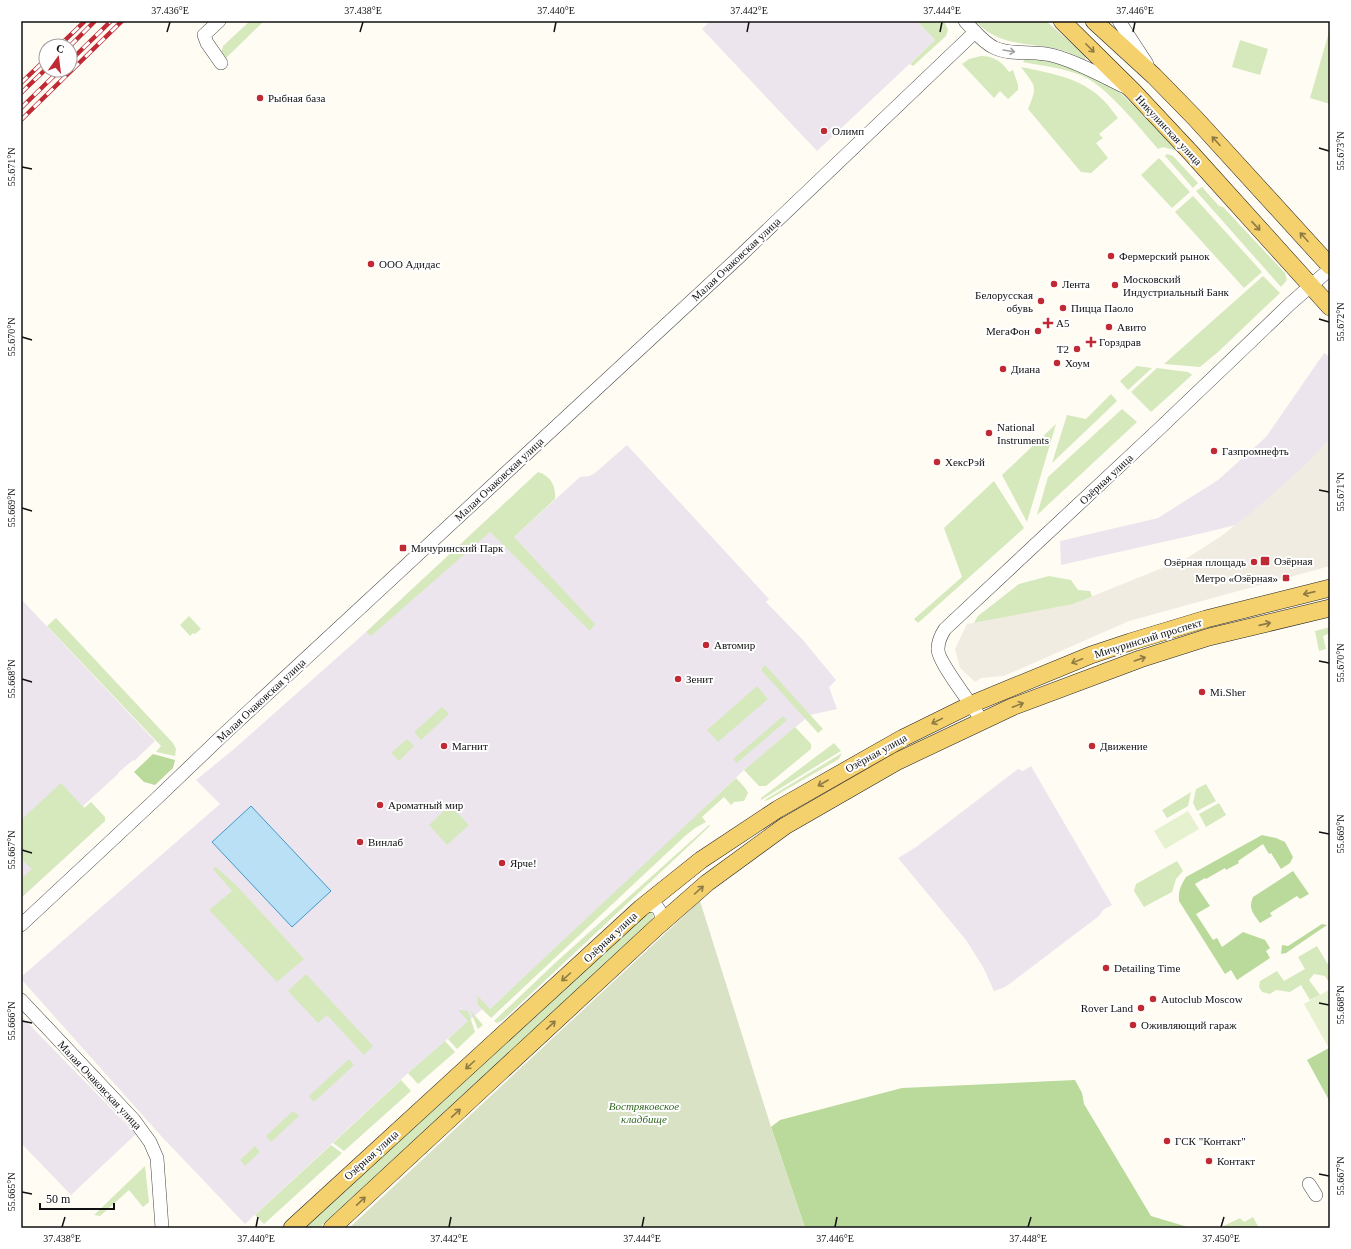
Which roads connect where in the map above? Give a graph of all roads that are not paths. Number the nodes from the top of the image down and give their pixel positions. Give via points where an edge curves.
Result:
1 (219, 21) edge
2 (965, 21) edge
3 (1062, 21) edge
4 (1094, 21) edge
5 (1119, 21) edge
6 (975, 32) junction
7 (221, 63) dead end
8 (1154, 76) junction
9 (1133, 91) junction
10 (1330, 268) edge
11 (1311, 286) junction
12 (1330, 307) edge
13 (1330, 588) edge
14 (1330, 608) edge
15 (972, 704) junction
16 (979, 724) junction
17 (667, 888) junction
18 (681, 906) junction
19 (641, 908) junction
20 (21, 925) edge
21 (658, 926) junction
22 (21, 1000) edge
23 (1309, 1184) dead end
24 (1316, 1195) dead end
25 (162, 1228) edge
26 (292, 1228) edge
27 (332, 1228) edge

1 - 7 street via 204,35
2 - 6 street, Никулинская улица
3 -> 9 main road
4 - 8 main road
5 - 8 street
6 -> 9 street, Никулинская улица via 995,48 1054,55
6 - 20 street, Малая Очаковская улица via 739,258
10 -> 8 main road
9 -> 11 main road, Никулинская улица
10 - 11 street, Озёрная улица
11 - 12 main road, Никулинская улица
11 - 15 street, Озёрная улица via 1291,302 945,629 937,651 944,666
13 -> 15 main road, Мичуринский проспект via 1130,642 1091,655
16 -> 14 main road, Мичуринский проспект via 1012,707 1147,657 1209,637
15 - 16 street, Озёрная улица
15 -> 17 main road, Озёрная улица via 903,738 778,809 701,860
18 -> 16 main road, Озёрная улица via 707,883 785,826 898,761
17 - 18 street via 662,894 666,906
17 - 19 main road, Озёрная улица
18 - 21 main road, Озёрная улица
19 - 21 street via 649,905 657,907 662,914
19 -> 26 main road, Озёрная улица
27 -> 21 main road, Озёрная улица
22 - 25 street, Малая Очаковская улица via 134,1120 150,1142 157,1158
23 - 24 street

